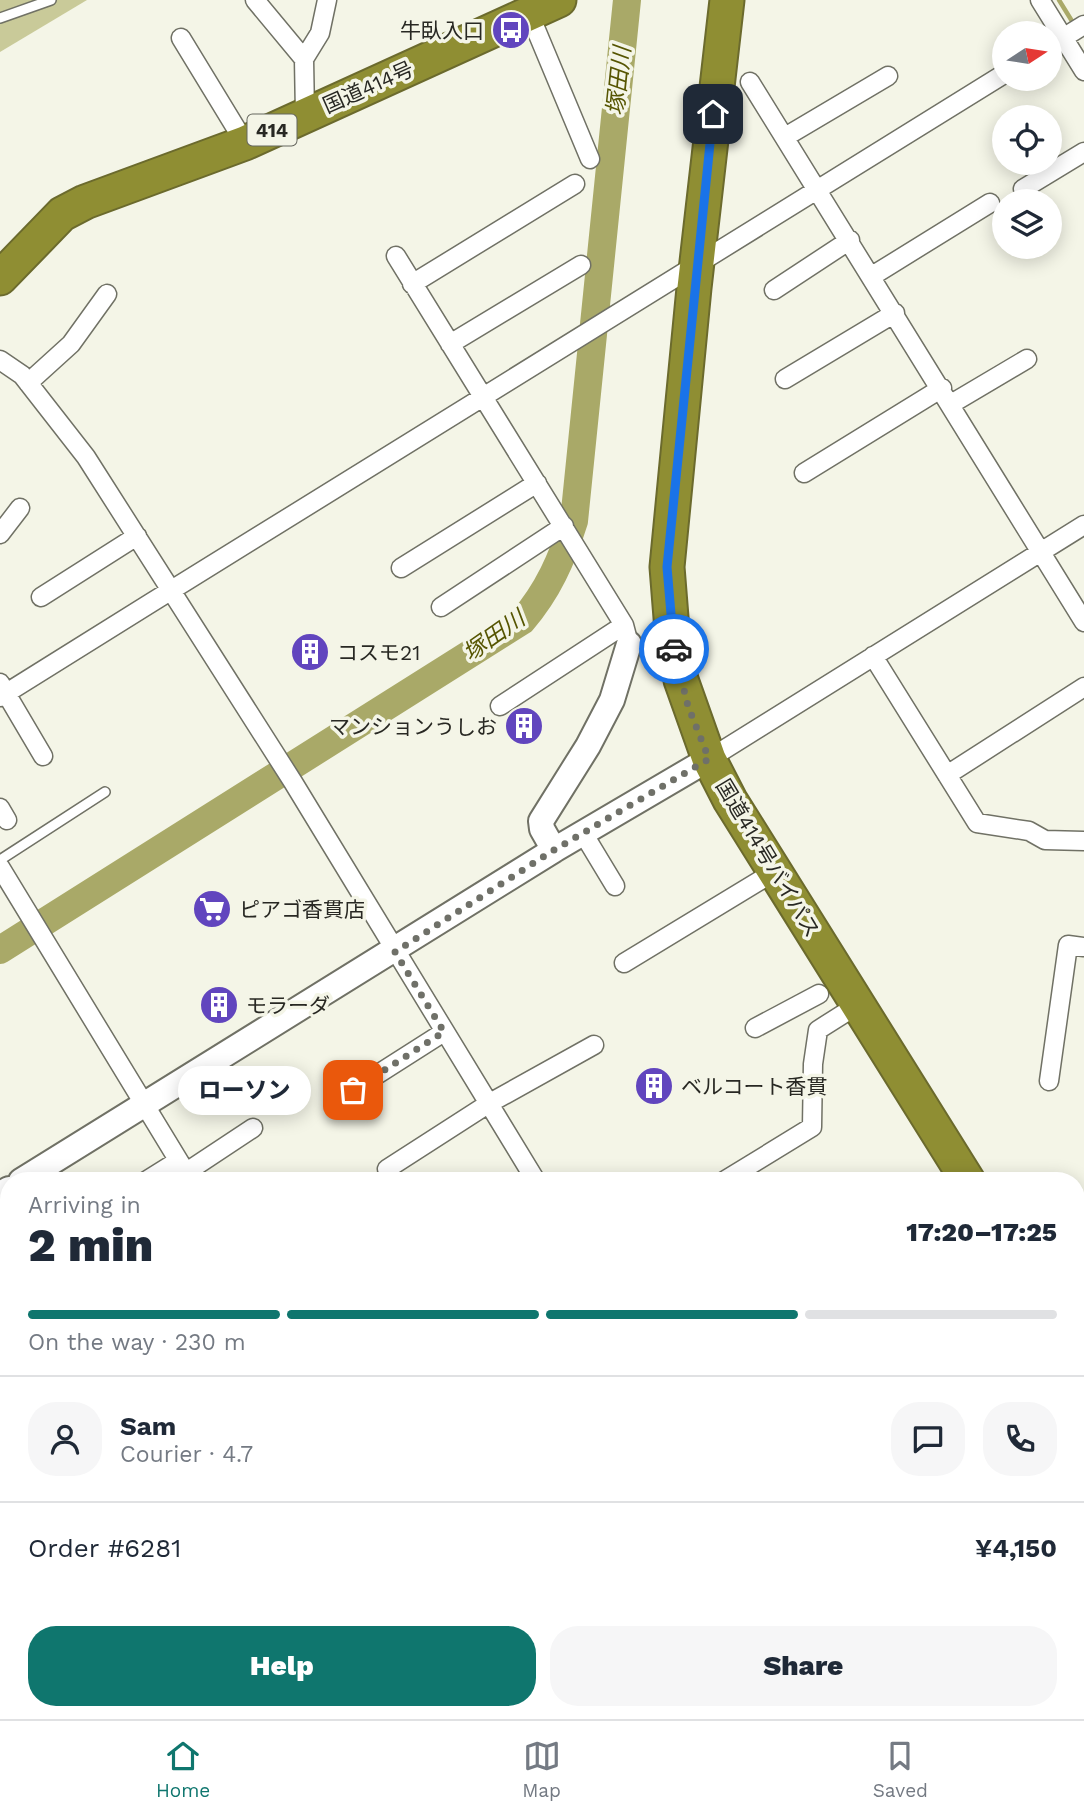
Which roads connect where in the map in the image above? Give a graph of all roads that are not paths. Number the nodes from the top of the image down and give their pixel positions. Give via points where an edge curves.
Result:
1 (51, 0) edge
2 (255, 0) edge
3 (327, 0) edge
4 (559, 0) edge
5 (727, 0) edge
6 (1040, 0) edge
7 (529, 13) junction
8 (0, 18) edge
9 (1048, 21) edge
10 (1084, 25) edge
11 (181, 37) dead end
12 (1062, 39) edge
13 (1062, 47) edge
14 (303, 59) junction
15 (1084, 71) edge
16 (888, 76) dead end
17 (992, 81) edge
18 (750, 82) dead end
19 (305, 115) junction
20 (785, 137) junction
21 (245, 143) junction
22 (1084, 152) edge
23 (590, 159) dead end
24 (575, 184) dead end
25 (819, 189) junction
26 (1023, 189) dead end
27 (990, 203) dead end
28 (850, 240) junction
29 (396, 256) dead end
30 (698, 262) junction
31 (581, 265) dead end
32 (872, 276) junction
33 (0, 278) edge
34 (412, 284) junction
35 (774, 290) dead end
36 (107, 294) dead end
37 (895, 313) junction
38 (450, 344) junction
39 (1027, 359) dead end
40 (0, 360) edge
41 (785, 379) dead end
42 (28, 383) junction
43 (946, 396) junction
44 (483, 399) junction
45 (804, 473) dead end
46 (537, 483) junction
47 (20, 508) dead end
48 (562, 523) junction
49 (1084, 525) edge
50 (0, 534) edge
51 (137, 536) junction
52 (1041, 552) junction
53 (401, 568) dead end
54 (171, 590) junction
55 (41, 597) dead end
56 (441, 607) dead end
57 (1084, 622) edge
58 (626, 635) junction
59 (873, 656) junction
60 (1084, 687) edge
61 (2, 691) edge
62 (500, 706) dead end
63 (43, 756) dead end
64 (709, 759) junction
65 (947, 775) junction
66 (105, 792) dead end
67 (583, 833) junction
68 (1084, 841) edge
69 (554, 850) junction
70 (0, 860) edge
71 (774, 872) junction
72 (3, 878) edge
73 (615, 886) dead end
74 (1084, 947) edge
75 (395, 952) junction
76 (624, 963) dead end
77 (819, 994) dead end
78 (859, 1004) junction
79 (755, 1028) dead end
80 (444, 1032) junction
81 (594, 1045) dead end
82 (1049, 1081) dead end
83 (353, 1090) dead end
84 (488, 1104) junction
85 (144, 1107) junction
86 (253, 1128) dead end
87 (387, 1169) dead end
88 (36, 1172) edge
89 (185, 1172) edge
90 (530, 1172) edge
91 (739, 1172) edge
92 (962, 1172) edge

1 - 8 lane
2 - 14 street
3 - 14 street via 320,33
4 - 7 highway, 国道414号 / 414
5 - 30 highway, 国道414号バイパス
6 - 9 street
7 - 19 highway, 国道414号 / 414
7 - 23 street
10 - 12 street
11 - 21 street
13 - 15 street
14 - 19 street
16 - 20 street
17 - 25 street
18 - 20 street
19 - 21 highway, 国道414号 / 414
20 - 25 street
21 - 33 highway, 国道414号 / 414 via 62,214
22 - 26 street
24 - 34 street
25 - 28 street
25 - 30 street
27 - 32 street
28 - 32 street
28 - 35 street
29 - 34 street
30 - 44 street
30 - 64 highway, 国道414号バイパス via 667,567 676,657 688,706
31 - 38 street
32 - 37 street
34 - 38 street
36 - 42 street via 71,344
37 - 41 street
37 - 43 street
38 - 44 street
39 - 43 street
40 - 42 street
42 - 51 street via 86,457
43 - 45 street
43 - 52 street
44 - 46 street
44 - 54 street
46 - 48 street
46 - 53 street
47 - 50 street
48 - 56 street
48 - 58 street
49 - 52 street
51 - 54 street
51 - 55 street
52 - 57 street
52 - 59 street
54 - 61 street
54 - 75 street
58 - 62 street
58 - 69 street via 612,700 541,821
59 - 64 street
59 - 65 street
60 - 65 street
61 - 63 street
64 - 67 street
64 - 71 highway, 国道414号バイパス
65 - 68 street via 977,823 1029,831 1045,839
66 - 70 lane
67 - 69 street
67 - 73 street
69 - 75 street
71 - 76 street
71 - 78 highway, 国道414号バイパス
72 - 85 street
74 - 82 street via 1068,945
75 - 80 street
75 - 85 street
77 - 79 street
78 - 91 street via 818,1030 812,1127
78 - 92 highway, 国道414号バイパス
80 - 83 street
80 - 84 street
81 - 84 street
84 - 87 street
84 - 90 street
85 - 88 street
85 - 89 street
86 - 89 street

